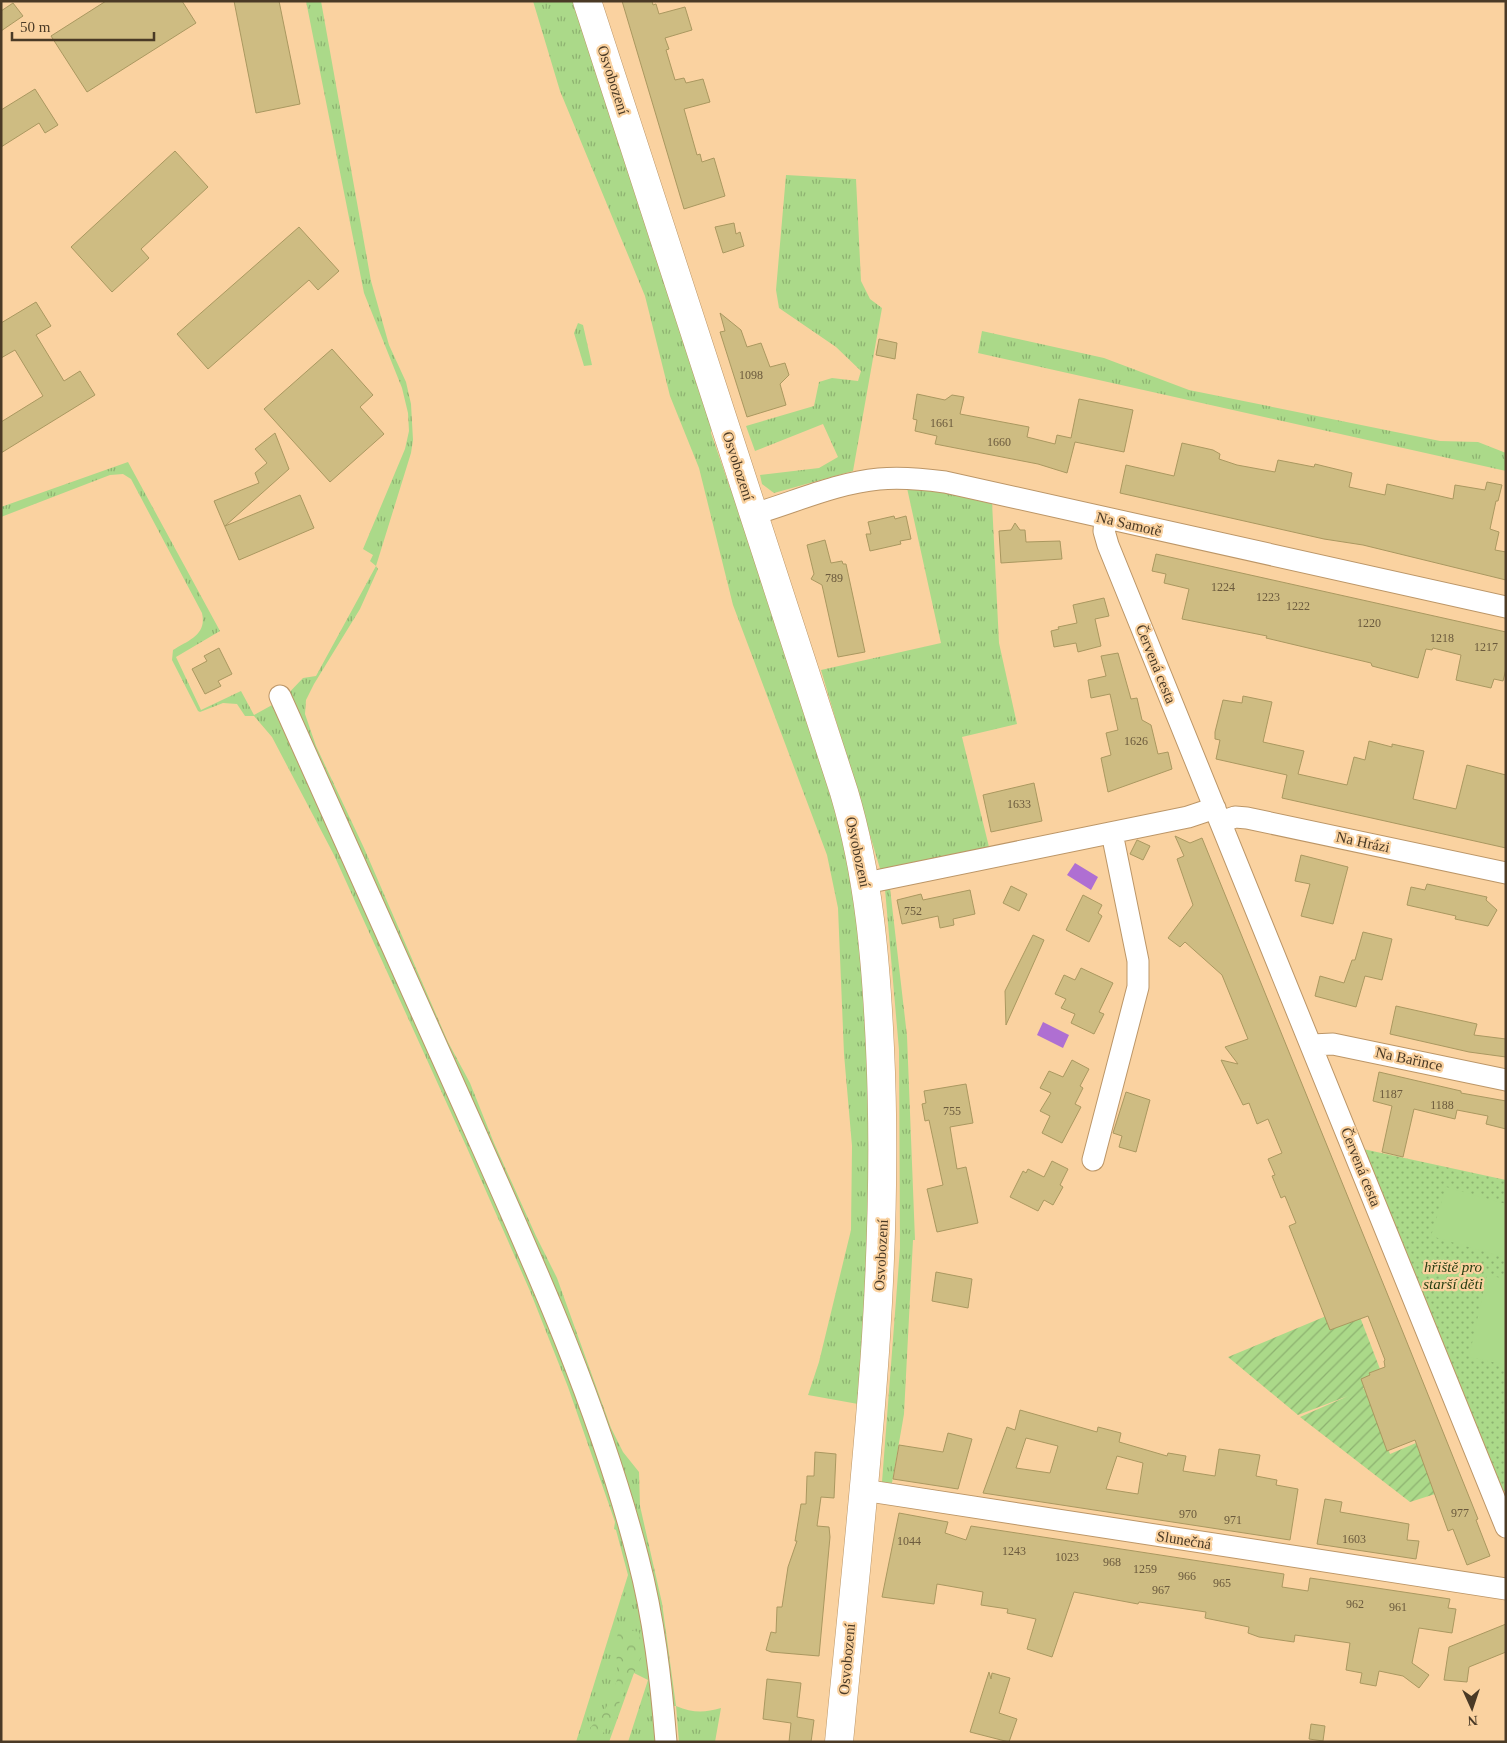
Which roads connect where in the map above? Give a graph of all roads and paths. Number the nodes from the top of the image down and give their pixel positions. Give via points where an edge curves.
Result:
1 (587, 1) edge
2 (754, 514) junction
3 (1105, 518) junction
4 (1506, 607) edge
5 (280, 696) dead end
6 (1218, 815) junction
7 (1112, 833) junction
8 (1506, 873) edge
9 (866, 883) junction
10 (1312, 1045) junction
11 (1506, 1080) edge
12 (1093, 1160) dead end
13 (863, 1490) junction
14 (1504, 1515) edge
15 (1506, 1589) edge
16 (666, 1742) edge
17 (839, 1742) edge

1 - 2 main road, Osvobození
2 - 3 street, Na Samotě via 843,485 888,478 945,482
2 - 9 main road, Osvobození via 844,792
3 - 4 street, Na Samotě
3 - 6 street, Červená cesta via 1108,545
5 - 16 street via 535,1266 601,1435 640,1568 660,1670
6 - 7 street via 1188,817
6 - 8 street, Na Hrázi via 1247,818
6 - 10 street, Červená cesta
7 - 9 street
7 - 12 street via 1139,977 1137,996
9 - 13 main road, Osvobození via 875,963 884,1160 879,1296
10 - 11 street, Na Bařince via 1333,1044
10 - 14 street, Červená cesta
13 - 15 street, Slunečná
13 - 17 main road, Osvobození

